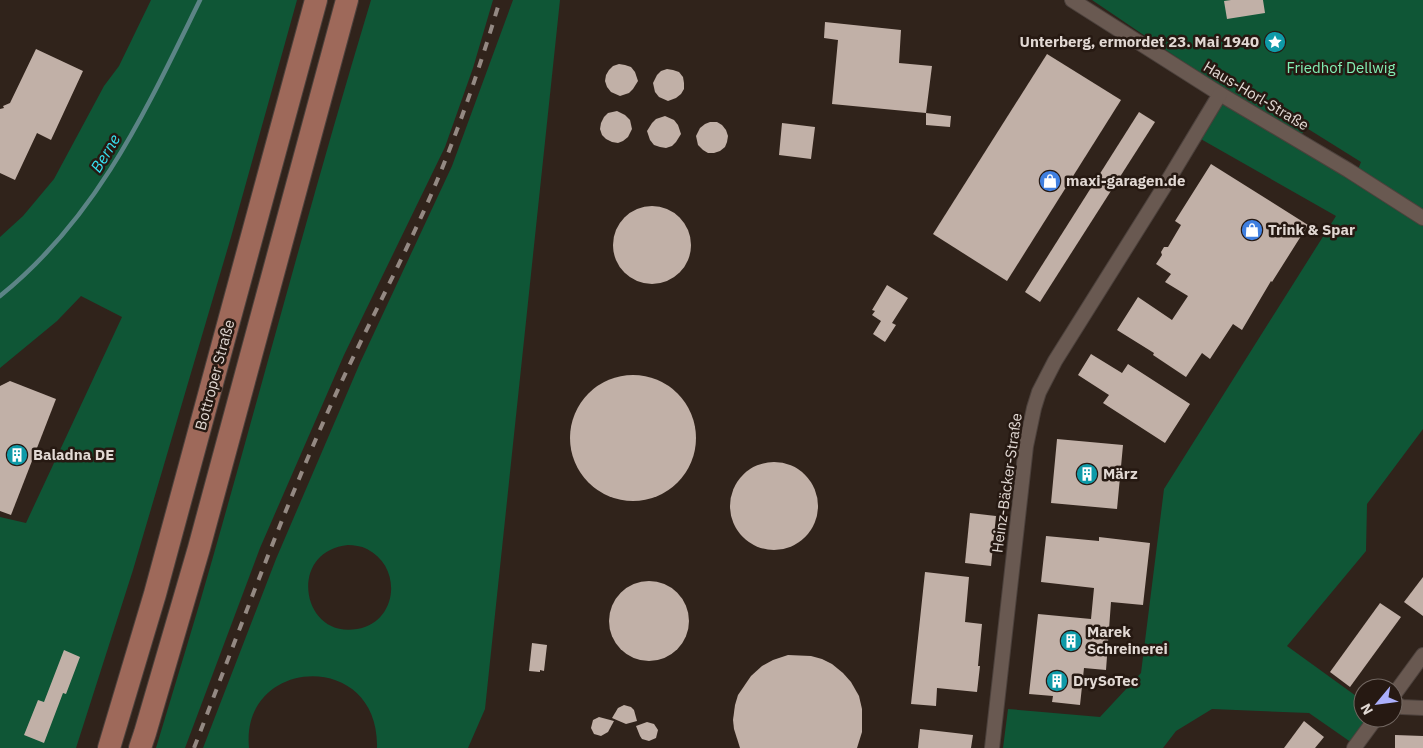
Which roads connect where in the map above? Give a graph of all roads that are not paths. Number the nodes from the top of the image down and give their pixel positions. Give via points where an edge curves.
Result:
1 (316, 0) edge
2 (347, 0) edge
3 (1072, 0) edge
4 (1220, 94) junction
5 (1423, 218) edge
6 (1423, 655) edge
7 (1403, 682) edge
8 (1403, 707) edge
9 (1423, 708) edge
10 (1370, 728) edge
11 (1360, 746) edge
12 (109, 748) edge
13 (140, 748) edge
14 (992, 748) edge

1 - 12 main road, Bottroper Straße via 160,575
2 - 13 main road, Bottroper Straße via 199,548
3 - 4 street, Haus-Horl-Straße
4 - 5 street, Haus-Horl-Straße
4 - 14 street, Heinz-Bäcker-Straße via 1067,340 1039,392 1026,446
6 - 7 street
8 - 9 street
10 - 11 street

